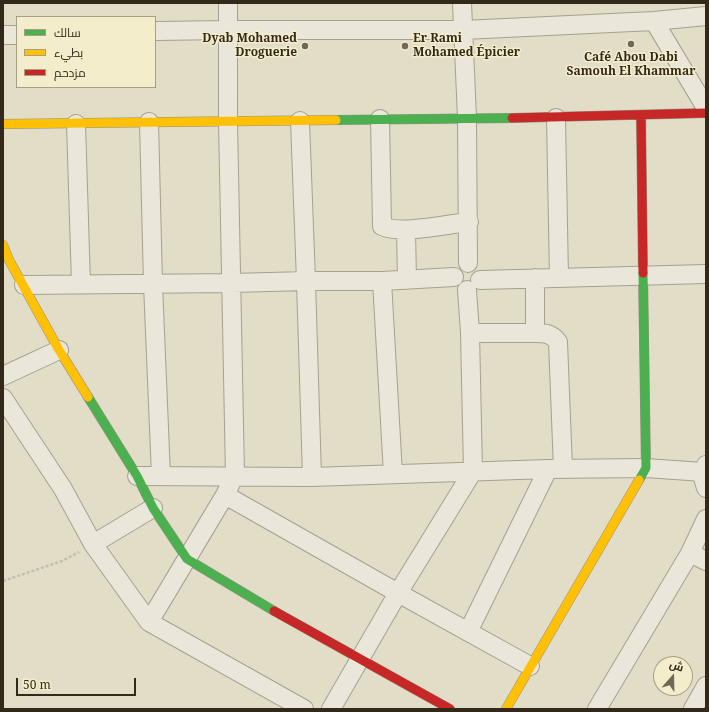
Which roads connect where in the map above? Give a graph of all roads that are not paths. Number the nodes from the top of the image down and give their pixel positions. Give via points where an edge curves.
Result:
1 (228, 3) edge
2 (462, 3) edge
3 (706, 16) edge
4 (654, 21) junction
5 (228, 30) junction
6 (463, 30) junction
7 (156, 31) edge
8 (3, 35) edge
9 (16, 35) edge
10 (706, 108) edge
11 (706, 113) edge
12 (641, 116) junction
13 (467, 118) junction
14 (556, 118) junction
15 (380, 119) junction
16 (228, 121) junction
17 (300, 121) junction
18 (149, 122) junction
19 (3, 124) edge
20 (76, 124) junction
21 (469, 222) junction
22 (406, 230) junction
23 (3, 245) edge
24 (468, 263) junction
25 (706, 274) edge
26 (643, 276) junction
27 (454, 277) junction
28 (535, 278) junction
29 (559, 278) junction
30 (306, 280) junction
31 (382, 280) junction
32 (407, 280) junction
33 (232, 283) junction
34 (81, 284) junction
35 (153, 284) junction
36 (24, 285) junction
37 (474, 285) junction
38 (470, 332) junction
39 (535, 333) junction
40 (59, 350) junction
41 (3, 376) edge
42 (3, 398) edge
43 (646, 468) junction
44 (556, 469) junction
45 (473, 472) junction
46 (393, 474) junction
47 (235, 475) junction
48 (705, 475) edge
49 (137, 476) junction
50 (161, 476) junction
51 (312, 477) junction
52 (225, 495) junction
53 (153, 508) junction
54 (706, 519) edge
55 (93, 544) junction
56 (690, 553) junction
57 (187, 559) junction
58 (706, 561) edge
59 (398, 594) junction
60 (149, 622) junction
61 (468, 632) junction
62 (361, 659) junction
63 (530, 666) junction
64 (706, 686) edge
65 (333, 707) edge
66 (304, 709) edge
67 (450, 709) edge
68 (506, 709) edge
69 (597, 709) edge
70 (693, 709) edge

1 - 5 street
2 - 6 street
3 - 4 street
4 - 6 street
4 - 10 street
5 - 6 street
5 - 7 street
5 - 16 street
6 - 13 street
8 - 9 street
11 - 12 street
12 - 14 street
12 - 26 street
13 - 14 street
13 - 15 street
13 - 21 street
14 - 29 street
15 - 17 street
15 - 22 street via 382,226
16 - 17 street
16 - 18 street
16 - 33 street
17 - 30 street
18 - 20 street
18 - 35 street
19 - 20 street
20 - 34 street
21 - 22 street
21 - 24 street
22 - 32 street
23 - 36 street
24 - 27 street via 458,267
24 - 37 street via 474,265 480,274
25 - 26 street
26 - 29 street
26 - 43 street
27 - 32 street
27 - 37 street via 461,288
28 - 29 street
28 - 37 street
28 - 39 street
30 - 31 street
30 - 33 street
30 - 51 street
31 - 32 street
31 - 46 street
33 - 35 street
33 - 47 street
34 - 35 street
34 - 36 street
35 - 50 street
36 - 40 street
37 - 38 street
38 - 39 street
38 - 45 street
39 - 44 street via 548,333 558,342
40 - 41 street
40 - 49 street
42 - 55 street via 63,489
43 - 44 street
43 - 48 street
43 - 63 street
44 - 45 street
44 - 61 street
45 - 46 street
45 - 59 street
46 - 51 street
47 - 50 street
47 - 51 street
47 - 52 street
49 - 50 street
49 - 53 street
52 - 57 street
52 - 59 street
53 - 55 street
53 - 57 street
54 - 56 street
55 - 60 street
56 - 58 street
56 - 69 street
57 - 60 street
57 - 62 street
59 - 61 street
59 - 62 street
60 - 66 street
61 - 63 street
62 - 65 street
62 - 67 street
63 - 68 street
64 - 70 street

